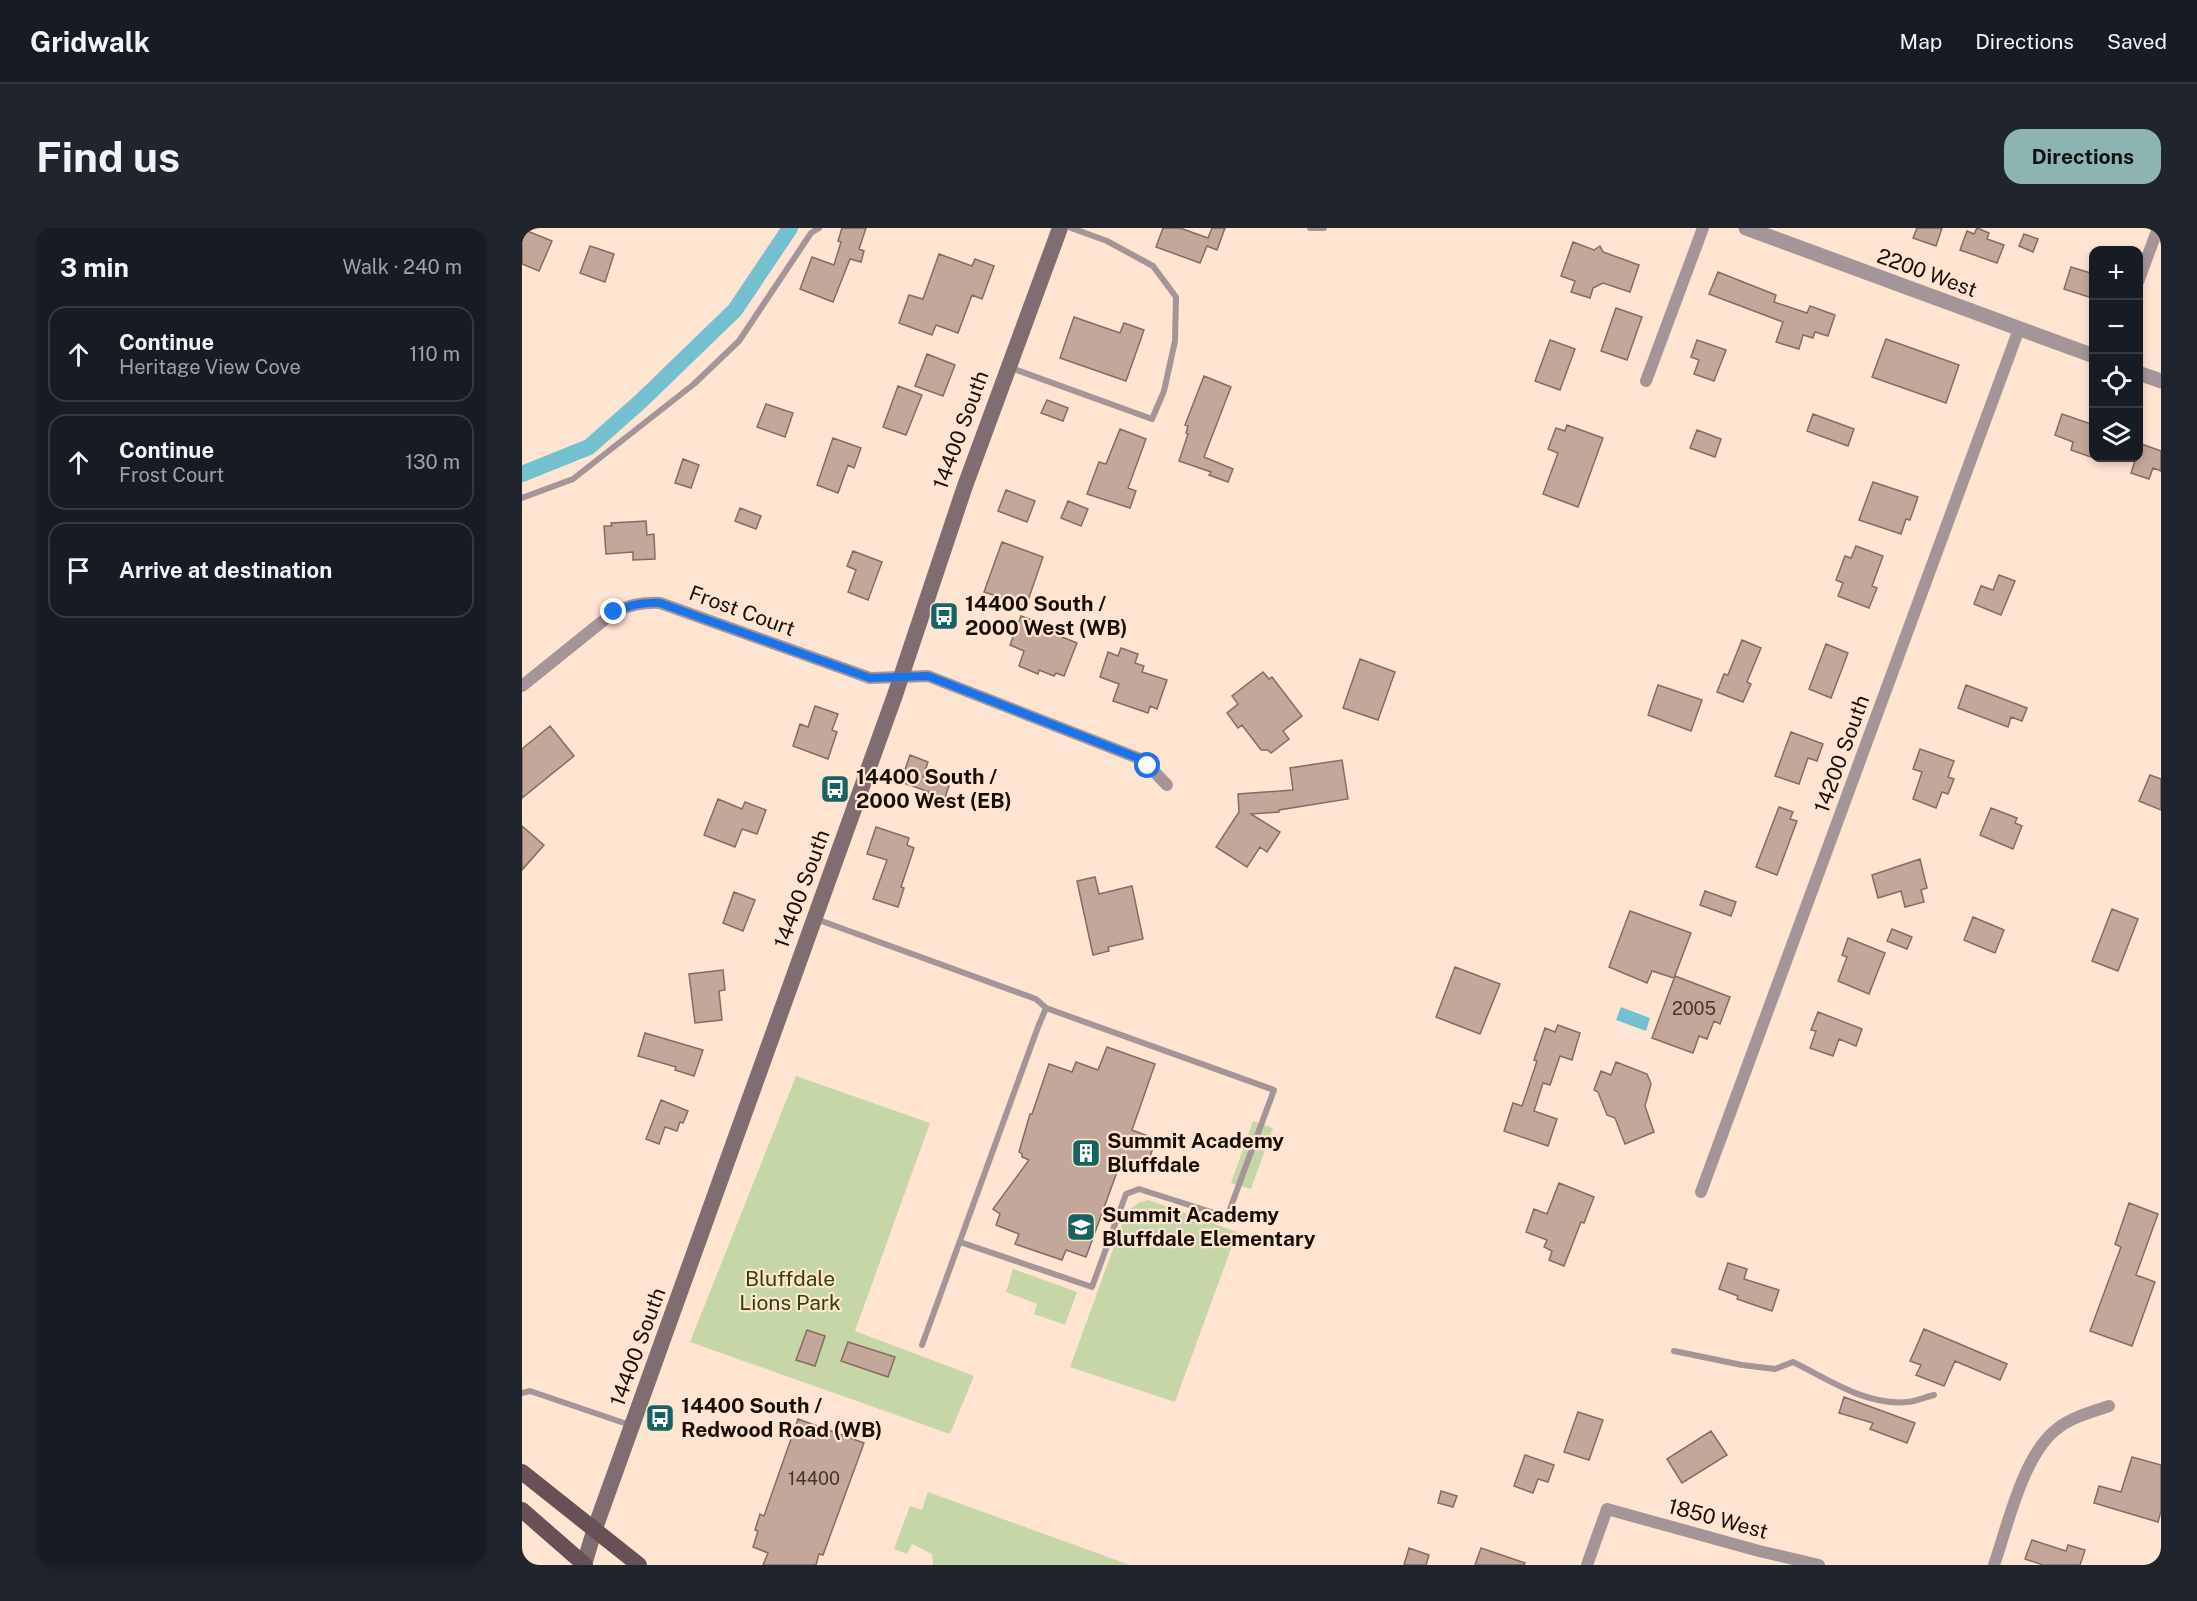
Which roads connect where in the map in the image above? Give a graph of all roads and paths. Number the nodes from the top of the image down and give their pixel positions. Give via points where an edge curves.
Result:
1 (819, 228) edge
2 (1060, 228) edge
3 (1071, 228) edge
4 (1310, 228) edge
5 (1324, 228) edge
6 (1703, 228) edge
7 (1746, 228) edge
8 (2158, 228) edge
9 (2143, 271) edge
10 (2019, 329) junction
11 (2089, 354) edge
12 (1008, 367) junction
13 (2143, 374) edge
14 (1646, 381) dead end
15 (2161, 381) edge
16 (522, 498) edge
17 (901, 678) junction
18 (522, 686) edge
19 (1167, 785) dead end
20 (815, 919) junction
21 (1046, 1008) junction
22 (1701, 1192) dead end
23 (960, 1242) junction
24 (922, 1345) dead end
25 (1674, 1351) dead end
26 (522, 1393) edge
27 (1934, 1395) dead end
28 (2109, 1406) dead end
29 (633, 1427) junction
30 (522, 1472) edge
31 (522, 1510) edge
32 (594, 1531) junction
33 (584, 1565) edge
34 (639, 1565) edge
35 (1587, 1565) edge
36 (1819, 1565) edge
37 (1994, 1565) edge

1 - 16 lane via 811,233 739,341 694,384 573,479
2 - 12 main road, 14400 South
3 - 12 lane via 1107,241 1153,266 1176,297 1174,341 1164,391 1152,419
4 - 5 lane
6 - 14 street
7 - 10 street, 2200 West
8 - 9 street
10 - 11 street, 2200 West
10 - 22 street, 14200 South
12 - 17 main road, 14400 South
13 - 15 street
17 - 18 street, Frost Court via 870,678 674,607 644,602 614,612
17 - 19 street, Frost Court via 928,676 1143,760
17 - 20 main road, 14400 South
20 - 21 lane via 1036,999
20 - 29 main road, 14400 South
21 - 23 lane
21 - 23 lane via 1274,1090 1227,1217 1139,1189 1126,1194 1092,1287
23 - 24 lane
25 - 27 lane via 1742,1365 1775,1368 1793,1362 1877,1401 1907,1402
26 - 29 lane via 530,1391
28 - 37 street via 2057,1428 2043,1443 2024,1479
29 - 32 main road, 14400 South
30 - 32 main road
31 - 33 main road
32 - 33 main road, 14400 South
32 - 34 main road
35 - 36 street, 1850 West via 1607,1509

